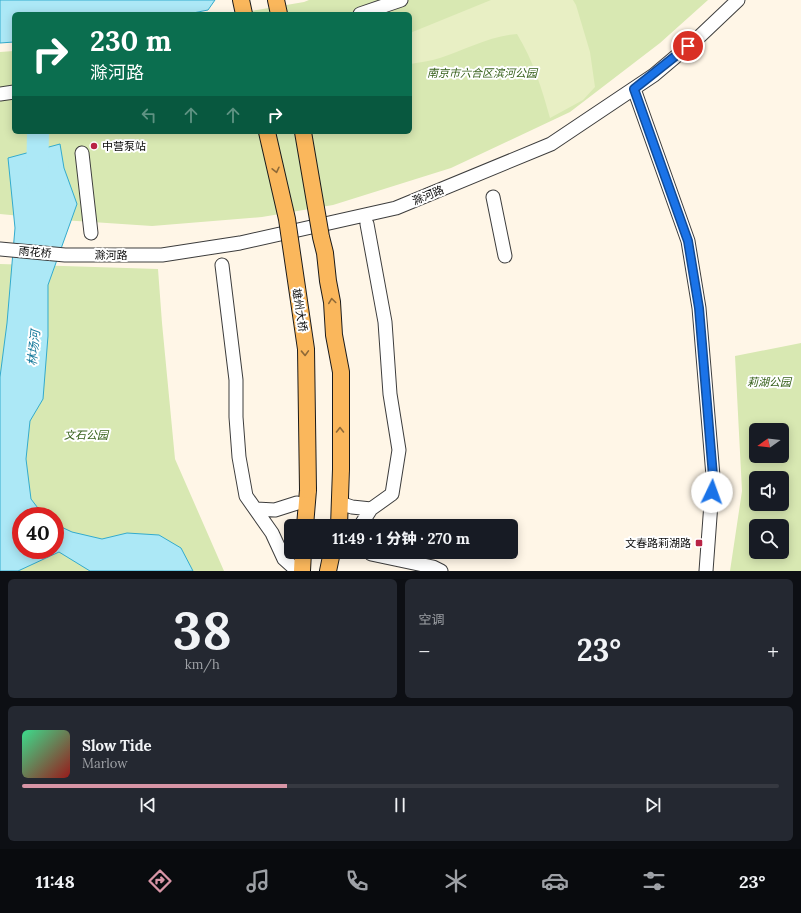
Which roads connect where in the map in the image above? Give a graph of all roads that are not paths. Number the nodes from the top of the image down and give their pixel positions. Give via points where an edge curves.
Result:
1 (241, 0) edge
2 (276, 0) edge
3 (401, 0) edge
4 (738, 0) edge
5 (244, 12) edge
6 (279, 12) edge
7 (366, 12) edge
8 (634, 89) junction
9 (12, 92) edge
10 (0, 94) edge
11 (267, 134) edge
12 (303, 134) edge
13 (82, 153) dead end
14 (493, 197) dead end
15 (367, 224) dead end
16 (91, 233) dead end
17 (3, 250) edge
18 (65, 255) joint
19 (505, 256) dead end
20 (222, 265) dead end
21 (296, 503) dead end
22 (343, 504) dead end
23 (256, 509) junction
24 (370, 509) junction
25 (306, 519) edge
26 (339, 519) edge
27 (364, 519) edge
28 (301, 559) edge
29 (331, 559) edge
30 (395, 559) edge
31 (298, 569) edge
32 (328, 571) edge
33 (441, 571) edge
34 (706, 571) edge

1 - 5 main road
2 - 6 main road
3 - 7 street
4 - 8 street, 滁河路 via 699,37
8 - 18 street, 滁河路 via 551,144 396,208 240,243 162,255
8 - 34 street via 688,241 699,308 713,476
9 - 10 street
11 -> 25 main road, 雄州大桥, bridge via 287,219 306,349 308,490
26 -> 12 main road, bridge via 341,372 334,335 325,253
13 - 16 street
14 - 19 street
15 - 24 street via 385,322 390,394 399,450 392,494
17 - 18 street, 雨花桥
20 - 23 street via 236,380 239,458 246,496
21 - 23 street via 275,510
22 - 24 street
23 - 31 street via 272,533 284,559
24 - 27 street
28 - 31 main road
29 - 32 main road
30 - 33 street

